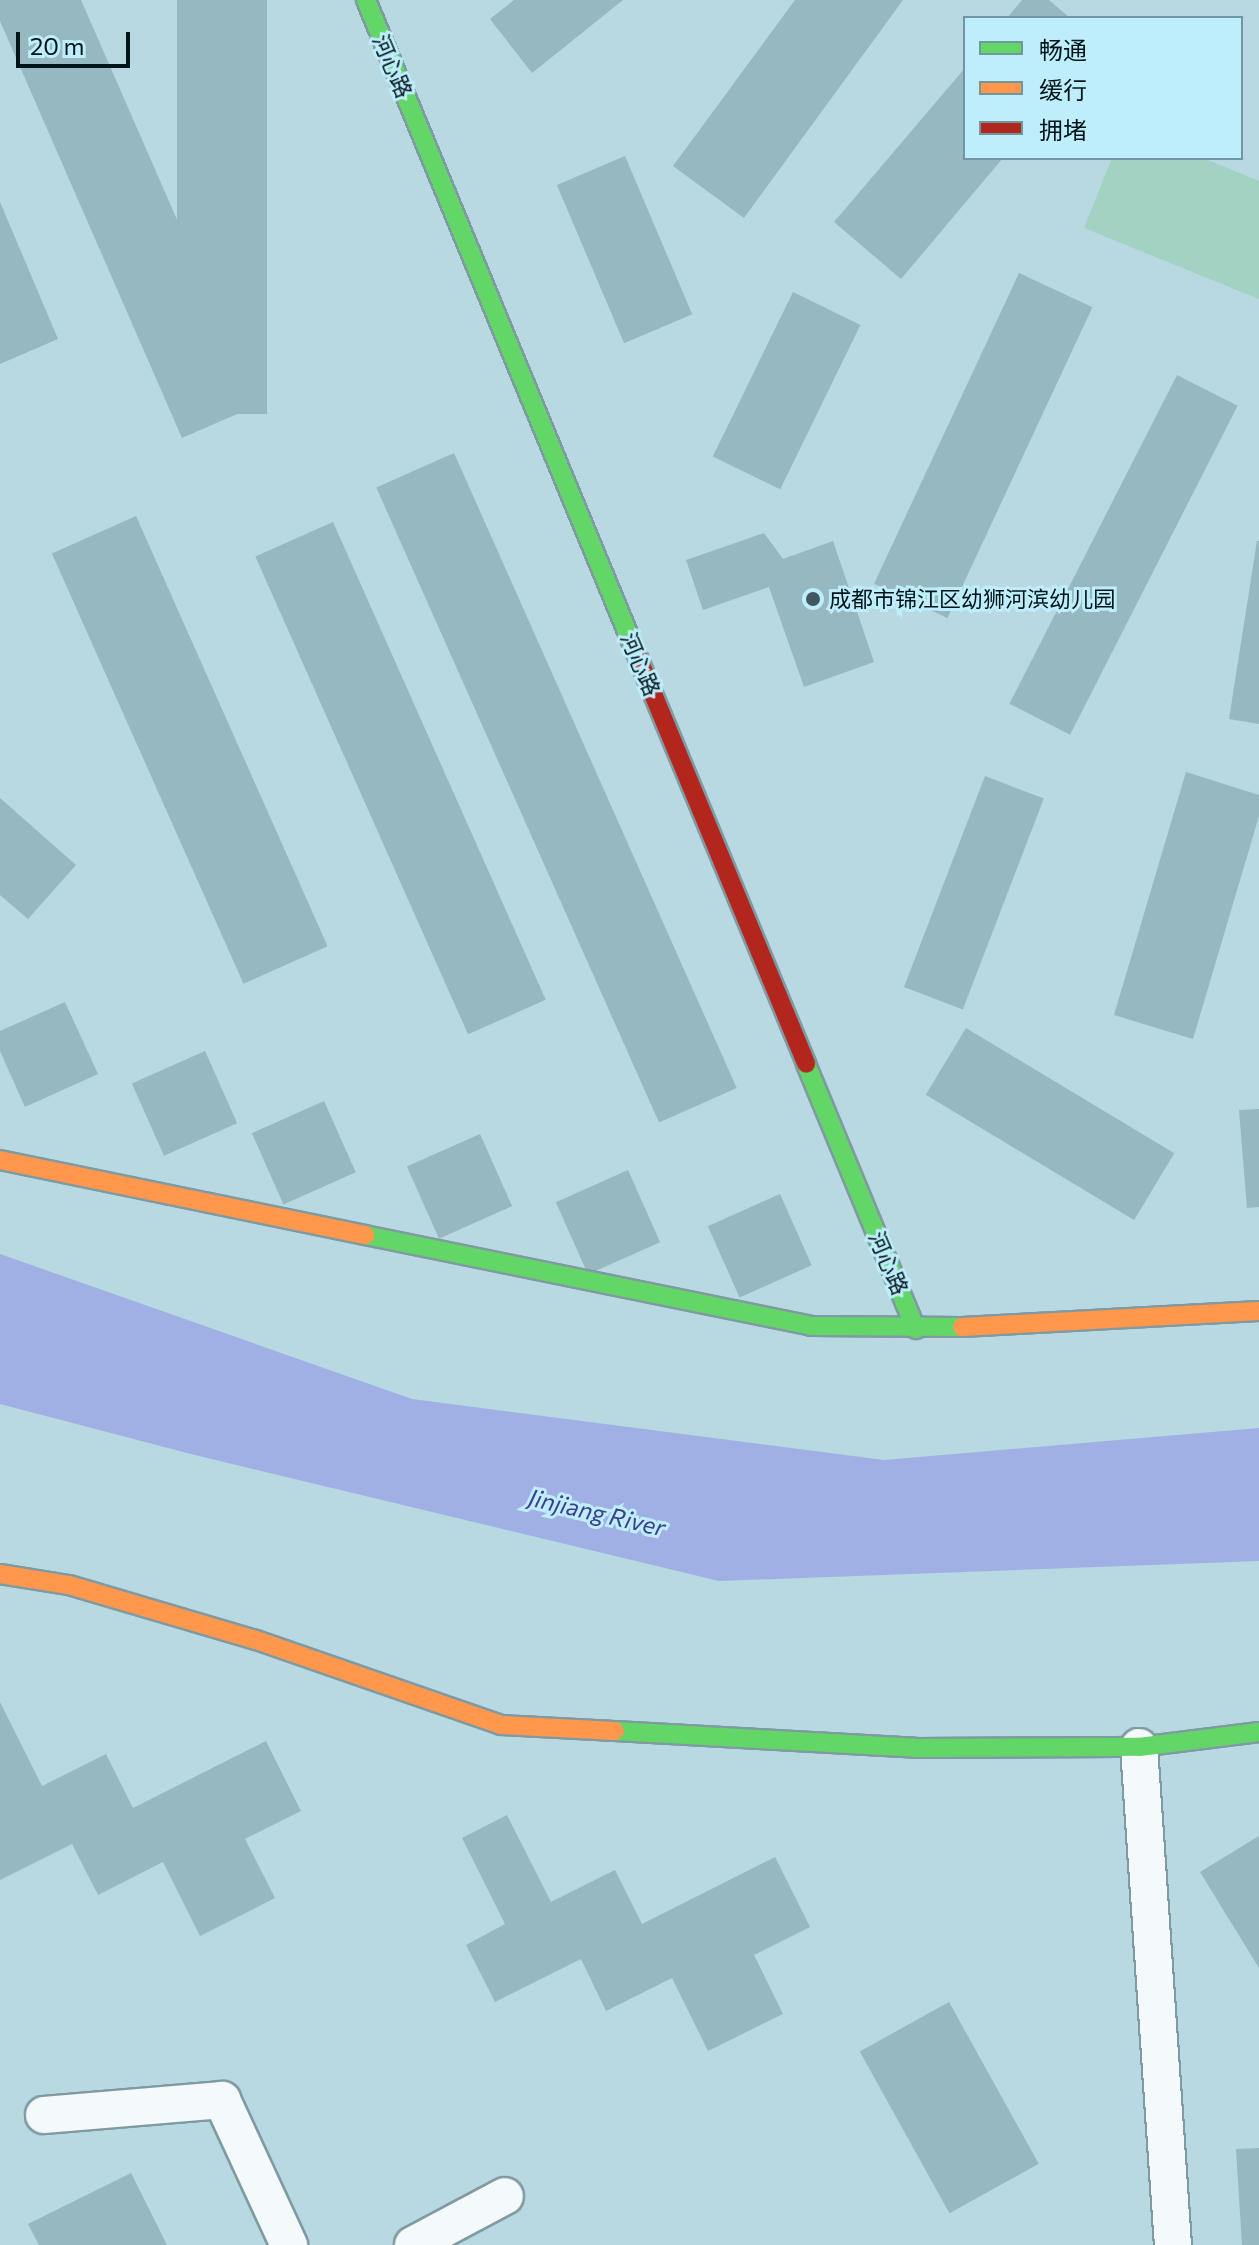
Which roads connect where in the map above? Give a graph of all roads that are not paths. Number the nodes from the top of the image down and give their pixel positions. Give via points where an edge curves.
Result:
1 (366, 0) edge
2 (0, 1160) edge
3 (1259, 1311) edge
4 (916, 1329) junction
5 (0, 1574) edge
6 (1259, 1732) edge
7 (1139, 1747) junction
8 (44, 2115) dead end
9 (505, 2196) dead end
10 (289, 2245) edge
11 (413, 2245) edge
12 (1173, 2245) edge

1 - 4 street, 河心路
2 - 4 street via 811,1326
3 - 4 street
5 - 7 street via 69,1585 242,1636 501,1725 916,1748
6 - 7 street
7 - 12 street
8 - 10 street via 222,2100
9 - 11 street

